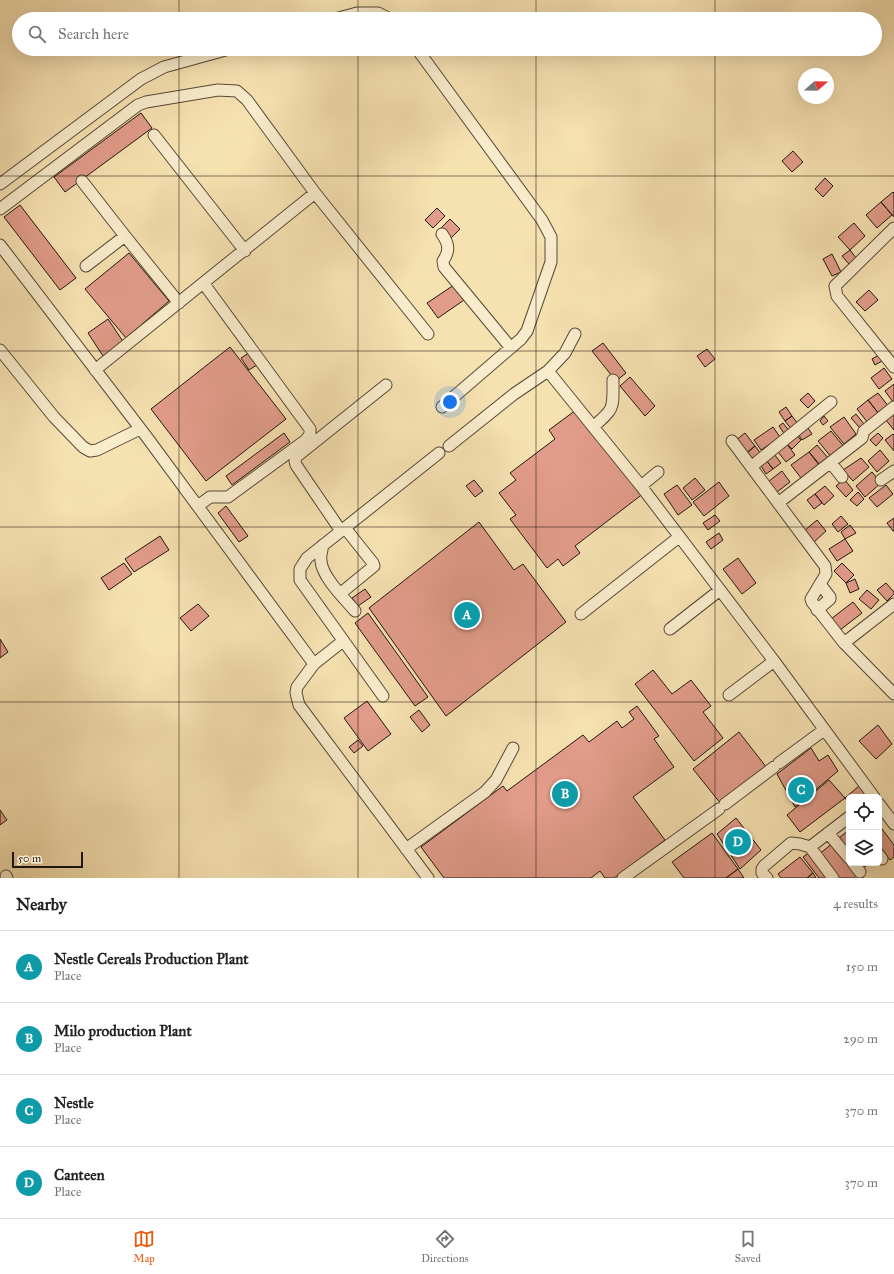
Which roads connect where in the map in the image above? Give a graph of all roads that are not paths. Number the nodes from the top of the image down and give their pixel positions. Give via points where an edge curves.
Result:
1 (204, 56) edge
2 (422, 56) edge
3 (154, 135) dead end
4 (82, 181) dead end
5 (0, 184) edge
6 (315, 193) junction
7 (0, 209) edge
8 (894, 228) edge
9 (442, 234) dead end
10 (125, 236) junction
11 (0, 245) edge
12 (245, 251) junction
13 (86, 266) dead end
14 (204, 284) junction
15 (179, 303) junction
16 (428, 334) dead end
17 (575, 334) dead end
18 (511, 348) junction
19 (0, 350) edge
20 (894, 367) edge
21 (95, 370) junction
22 (548, 371) junction
23 (613, 380) dead end
24 (386, 385) dead end
25 (830, 402) dead end
26 (442, 407) dead end
27 (894, 407) edge
28 (593, 427) junction
29 (140, 429) junction
30 (732, 441) dead end
31 (449, 446) dead end
32 (439, 454) dead end
33 (830, 462) junction
34 (751, 467) junction
35 (894, 471) edge
36 (658, 472) dead end
37 (842, 477) dead end
38 (881, 480) dead end
39 (640, 486) junction
40 (778, 503) junction
41 (198, 506) junction
42 (343, 530) junction
43 (679, 537) junction
44 (323, 545) junction
45 (820, 584) junction
46 (720, 590) junction
47 (341, 593) junction
48 (894, 604) edge
49 (817, 610) junction
50 (355, 611) dead end
51 (581, 614) dead end
52 (670, 629) dead end
53 (344, 641) junction
54 (844, 643) junction
55 (774, 661) junction
56 (314, 664) junction
57 (894, 694) edge
58 (729, 695) dead end
59 (383, 696) dead end
60 (824, 730) junction
61 (513, 748) dead end
62 (872, 794) edge
63 (882, 808) edge
64 (846, 819) edge
65 (894, 824) edge
66 (828, 833) junction
67 (810, 847) junction
68 (406, 849) junction
69 (846, 854) edge
70 (428, 878) edge
71 (623, 878) edge
72 (767, 878) edge
73 (833, 878) edge

1 - 5 street via 164,67 141,79
2 - 18 street via 542,220 551,237 551,262 531,323 521,339
3 - 12 street
4 - 10 street
6 - 7 street via 247,100 237,91 218,90 138,105
6 - 12 street
6 - 16 street
8 - 20 street via 835,286 837,296
9 - 18 street via 448,243 448,250 442,263
10 - 13 street
10 - 15 street
11 - 21 street
12 - 14 street
14 - 15 street
14 - 41 street via 310,429 310,434 306,440 228,497 210,497
15 - 21 street
17 - 22 street via 565,353
18 - 26 street
19 - 29 street via 54,417 86,449 97,450
21 - 29 street
22 - 28 street
22 - 31 street via 514,394
23 - 28 street via 612,408
24 - 42 street via 296,457 296,465
25 - 34 street
27 - 33 street via 864,431 862,438
28 - 39 street
29 - 41 street
30 - 34 street
32 - 42 street
33 - 37 street
33 - 40 street
34 - 40 street
35 - 38 street
36 - 39 street
39 - 43 street
40 - 45 street via 825,566 826,574
41 - 56 street
42 - 44 street
42 - 47 street via 374,566
43 - 46 street
43 - 51 street
44 - 47 street via 323,569
44 - 53 street via 306,558 300,570 300,580
45 - 49 street via 811,599
45 - 49 street via 830,599
46 - 52 street
46 - 55 street
47 - 50 street
48 - 54 street
49 - 54 street
53 - 56 street
53 - 59 street
54 - 57 street
55 - 58 street
55 - 60 street
56 - 68 street via 297,687 299,705
60 - 62 street
60 - 71 street
61 - 68 street via 496,780 485,792
63 - 65 street
64 - 66 street
66 - 67 street
66 - 69 street
67 - 72 street via 791,843 764,866 762,873
67 - 73 street
68 - 70 street

